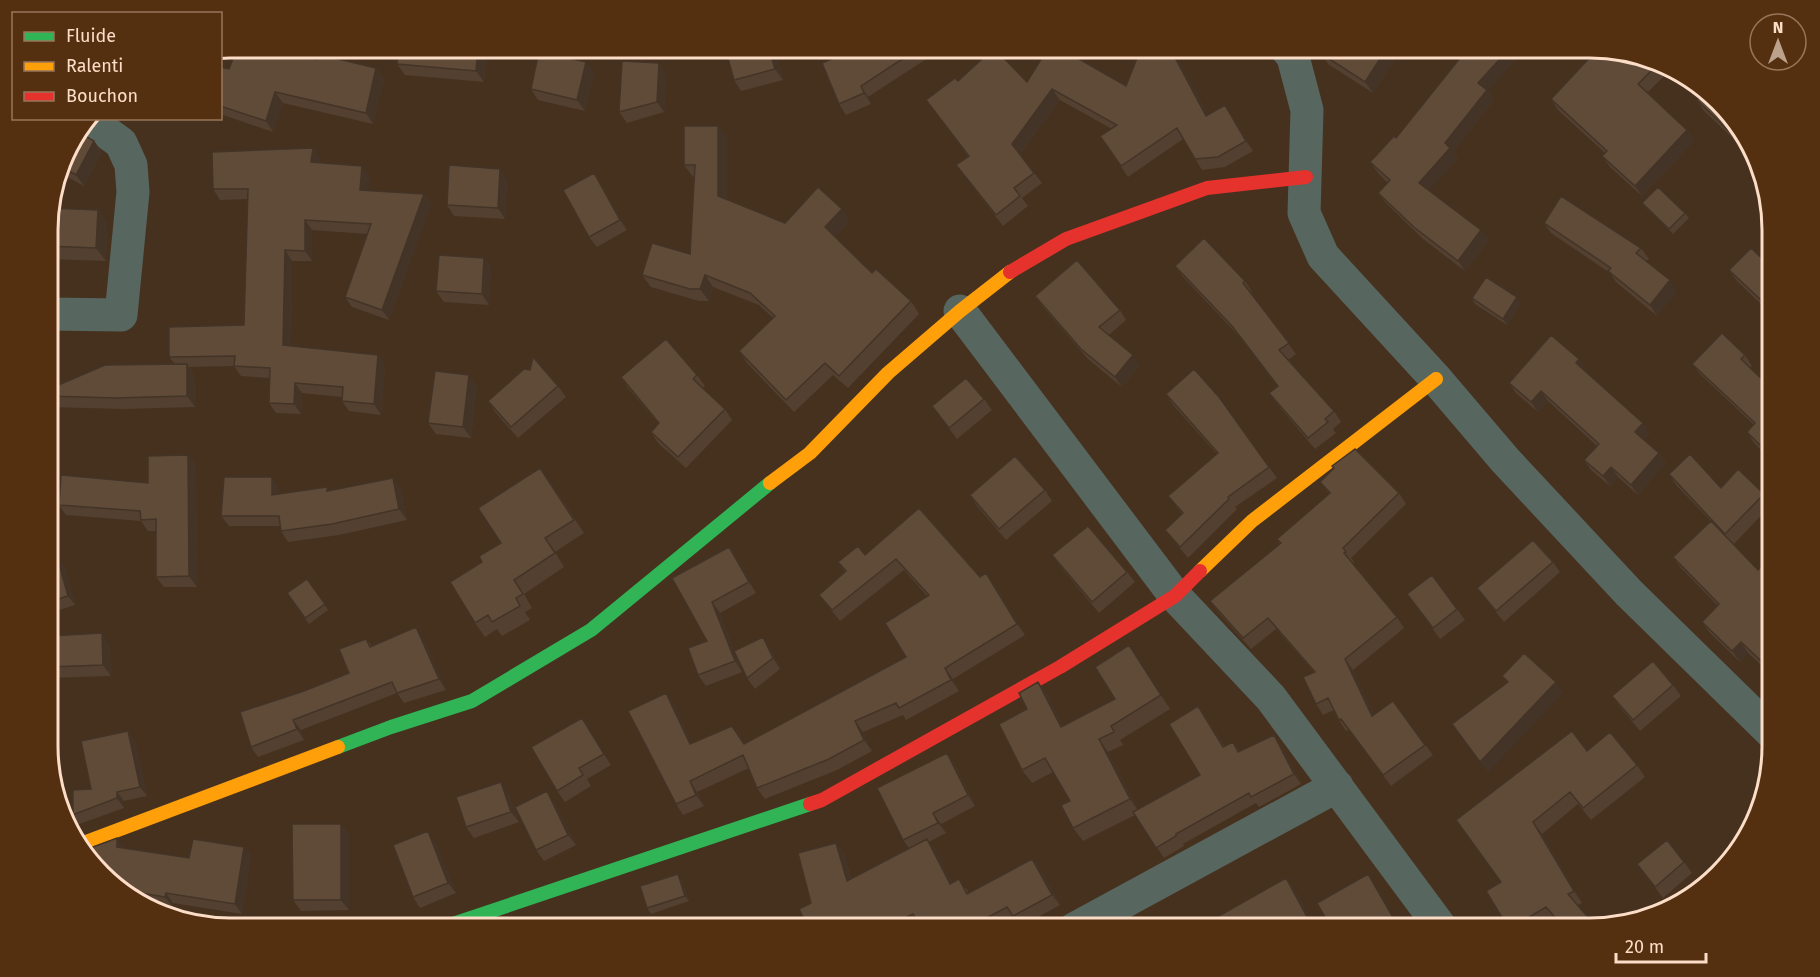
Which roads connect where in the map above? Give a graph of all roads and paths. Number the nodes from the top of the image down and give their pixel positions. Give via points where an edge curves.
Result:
1 (1293, 58) edge
2 (94, 125) edge
3 (1306, 177) junction
4 (960, 311) junction
5 (59, 314) edge
6 (1436, 379) junction
7 (1175, 596) junction
8 (1762, 723) edge
9 (1337, 786) junction
10 (87, 842) edge
11 (471, 918) edge
12 (1094, 918) edge
13 (1434, 918) edge

1 - 3 street via 1307,110
2 - 5 street via 120,143 130,165 133,192 120,315
3 - 4 street via 1207,188 1066,239 1017,267
3 - 6 street via 1304,213 1323,256
4 - 7 street
4 - 10 street via 888,373 810,453 591,630 472,701 391,727
6 - 7 street via 1252,521
6 - 8 street via 1505,460 1629,593
7 - 9 street via 1271,698
7 - 11 street via 1060,667 822,800
9 - 12 street
9 - 13 street

